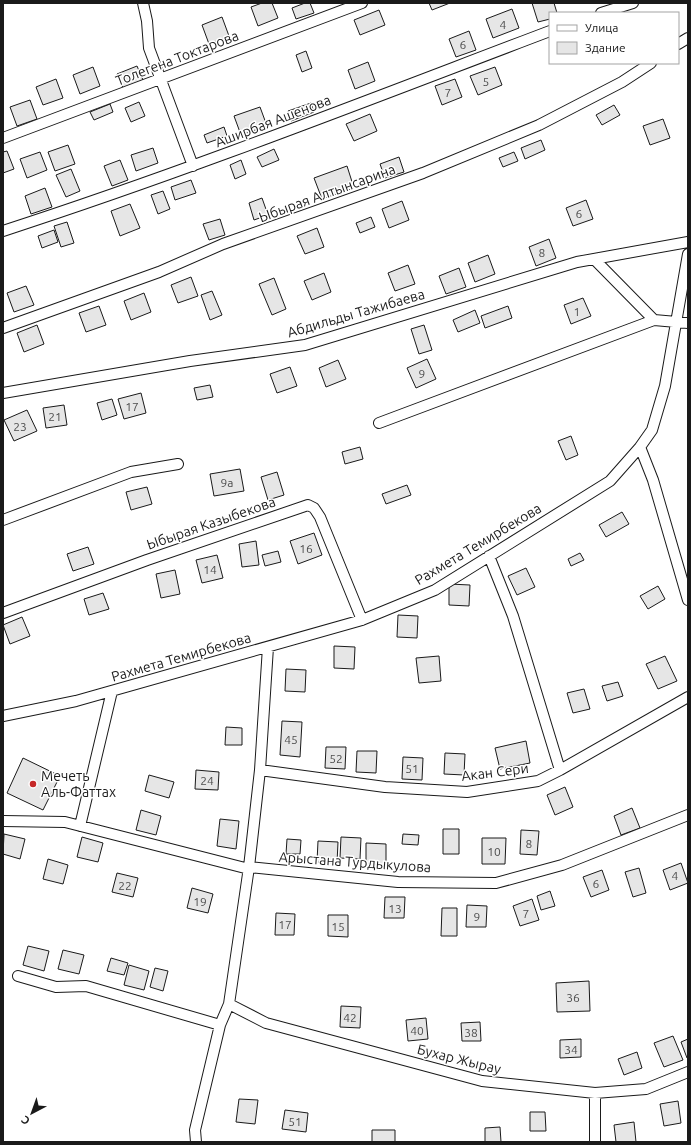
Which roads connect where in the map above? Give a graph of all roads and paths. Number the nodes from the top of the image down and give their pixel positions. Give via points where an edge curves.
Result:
1 (142, 3) edge
2 (362, 3) edge
3 (633, 3) edge
4 (604, 12) edge
5 (549, 31) edge
6 (688, 38) edge
7 (679, 43) edge
8 (649, 64) edge
9 (160, 79) junction
10 (3, 138) edge
11 (193, 166) junction
12 (3, 231) edge
13 (688, 242) edge
14 (688, 254) edge
15 (594, 259) junction
16 (654, 320) junction
17 (677, 322) junction
18 (688, 323) edge
19 (3, 328) edge
20 (3, 393) edge
21 (379, 423) dead end
22 (640, 447) junction
23 (178, 464) dead end
24 (3, 520) edge
25 (489, 556) junction
26 (688, 600) edge
27 (3, 613) edge
28 (362, 620) junction
29 (268, 647) junction
30 (112, 691) junction
31 (688, 697) edge
32 (3, 716) edge
33 (260, 770) junction
34 (560, 770) junction
35 (688, 815) edge
36 (3, 821) edge
37 (80, 826) junction
38 (249, 868) junction
39 (18, 976) dead end
40 (229, 1004) junction
41 (220, 1025) junction
42 (688, 1072) edge
43 (595, 1093) junction
44 (196, 1142) edge
45 (595, 1142) edge

1 - 9 street via 147,21 149,48
2 - 9 street, Толегена Токтарова
3 - 4 street
5 - 11 street, Аширбая Ашенова
6 - 7 street
8 - 19 street, Ыбырая Алтынсарина via 622,82 539,125 423,173 223,244 159,272
9 - 10 street, Толегена Токтарова
9 - 11 street
11 - 12 street, Аширбая Ашенова
13 - 15 street, Абдильды Тажибаева
14 - 17 street, Рахмета Темирбекова
15 - 16 street
15 - 20 street, Абдильды Тажибаева via 305,345 190,361
16 - 17 street
16 - 21 street
17 - 18 street
17 - 22 street, Рахмета Темирбекова via 665,386 652,430
22 - 25 street, Рахмета Темирбекова via 610,482
22 - 26 street via 653,480
23 - 24 street via 131,472
25 - 28 street, Рахмета Темирбекова via 435,590
25 - 34 street via 513,616
27 - 28 street, Ыбырая Казыбекова via 308,505 314,508 320,517
28 - 29 street, Рахмета Темирбекова
29 - 30 street, Рахмета Темирбекова
29 - 33 street
30 - 32 street, Рахмета Темирбекова
30 - 37 street
31 - 34 street, Акан Сери
33 - 34 street, Акан Сери via 385,787 467,792 538,781
33 - 38 street
35 - 38 street, Арыстана Турдыкулова via 562,865 496,882 398,882
36 - 37 street, Арыстана Турдыкулова via 65,822
37 - 38 street, Арыстана Турдыкулова via 140,843
38 - 40 street
39 - 41 street via 56,987 86,986
40 - 41 street
40 - 43 street, Бухар Жырау via 266,1023 482,1081
41 - 44 street via 195,1130
42 - 43 street, Бухар Жырау via 646,1089
43 - 45 street

